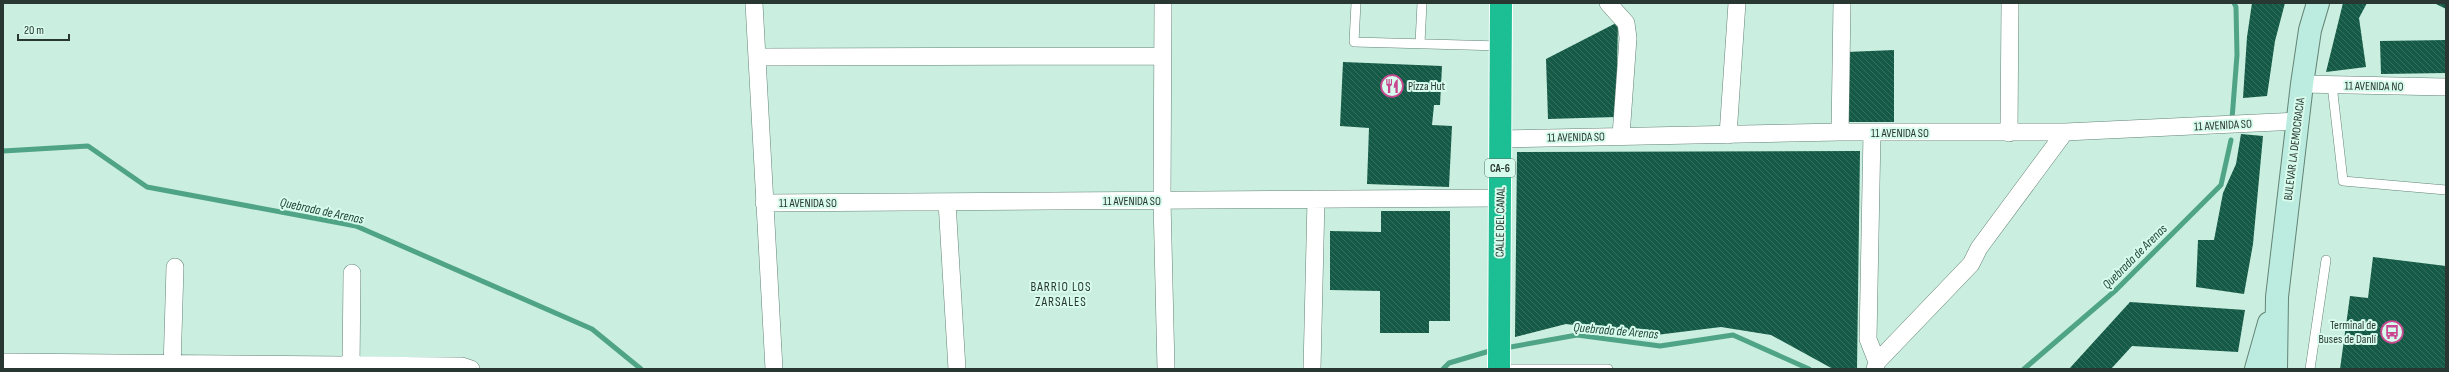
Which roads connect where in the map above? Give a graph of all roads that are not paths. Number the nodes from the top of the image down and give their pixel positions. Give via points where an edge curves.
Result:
1 (754, 3) edge
2 (1163, 3) edge
3 (1356, 3) edge
4 (1422, 3) edge
5 (1501, 3) edge
6 (1608, 3) edge
7 (1736, 3) edge
8 (1842, 3) edge
9 (2010, 3) edge
10 (2318, 3) edge
11 (1420, 43) junction
12 (1501, 46) junction
13 (1162, 56) junction
14 (757, 57) junction
15 (2302, 84) junction
16 (2332, 85) junction
17 (2446, 87) edge
18 (2298, 121) junction
19 (1840, 132) junction
20 (2065, 132) junction
21 (1872, 133) junction
22 (2009, 133) junction
23 (1728, 134) junction
24 (1621, 136) junction
25 (1501, 139) junction
26 (2446, 190) edge
27 (1500, 198) junction
28 (1316, 199) junction
29 (1162, 200) junction
30 (947, 202) junction
31 (764, 203) junction
32 (2326, 260) dead end
33 (175, 267) dead end
34 (352, 273) dead end
35 (2277, 297) junction
36 (3, 362) edge
37 (172, 366) edge
38 (1503, 366) edge
39 (1876, 366) edge
40 (351, 367) edge
41 (471, 369) edge
42 (774, 369) edge
43 (957, 369) edge
44 (1166, 369) edge
45 (1312, 369) edge
46 (1608, 369) edge
47 (2256, 369) edge
48 (2276, 369) edge
49 (2310, 369) edge

1 - 14 street
2 - 13 street
3 - 11 lane via 1354,42
4 - 11 lane
5 - 12 highway, CALLE DEL CANAL / CA-6
6 - 24 street via 1626,24 1628,38
7 - 23 street
8 - 19 street
9 - 22 street
10 - 15 main road, BULEVAR LA DEMOCRACIA via 2310,30
11 - 12 lane
12 - 25 highway, CALLE DEL CANAL / CA-6
13 - 14 street
13 - 29 street
14 - 31 street
15 - 16 street, 11 AVENIDA NO
15 - 18 main road, BULEVAR LA DEMOCRACIA
16 - 17 street, 11 AVENIDA NO
16 - 26 lane via 2343,181
18 - 20 street, 11 AVENIDA SO
18 - 35 main road, BULEVAR LA DEMOCRACIA
19 - 21 street, 11 AVENIDA SO
19 - 23 street, 11 AVENIDA SO
20 - 22 street, 11 AVENIDA SO
20 - 39 street via 1979,248 1971,264
21 - 22 street, 11 AVENIDA SO
21 - 39 street via 1868,339
23 - 24 street, 11 AVENIDA SO
24 - 25 street, 11 AVENIDA SO
25 - 27 highway, CALLE DEL CANAL / CA-6
27 - 28 street, 11 AVENIDA SO
27 - 38 highway, CALLE DEL CANAL / CA-6 via 1499,333
28 - 29 street, 11 AVENIDA SO
28 - 45 street
29 - 30 street, 11 AVENIDA SO
29 - 44 street
30 - 31 street, 11 AVENIDA SO
30 - 43 street
31 - 42 street
32 - 49 lane
33 - 37 street
34 - 40 street
35 - 47 main road, BULEVAR LA DEMOCRACIA
35 - 48 main road, BULEVAR LA DEMOCRACIA
36 - 37 street
37 - 40 street
38 - 46 lane
40 - 41 street via 462,366

